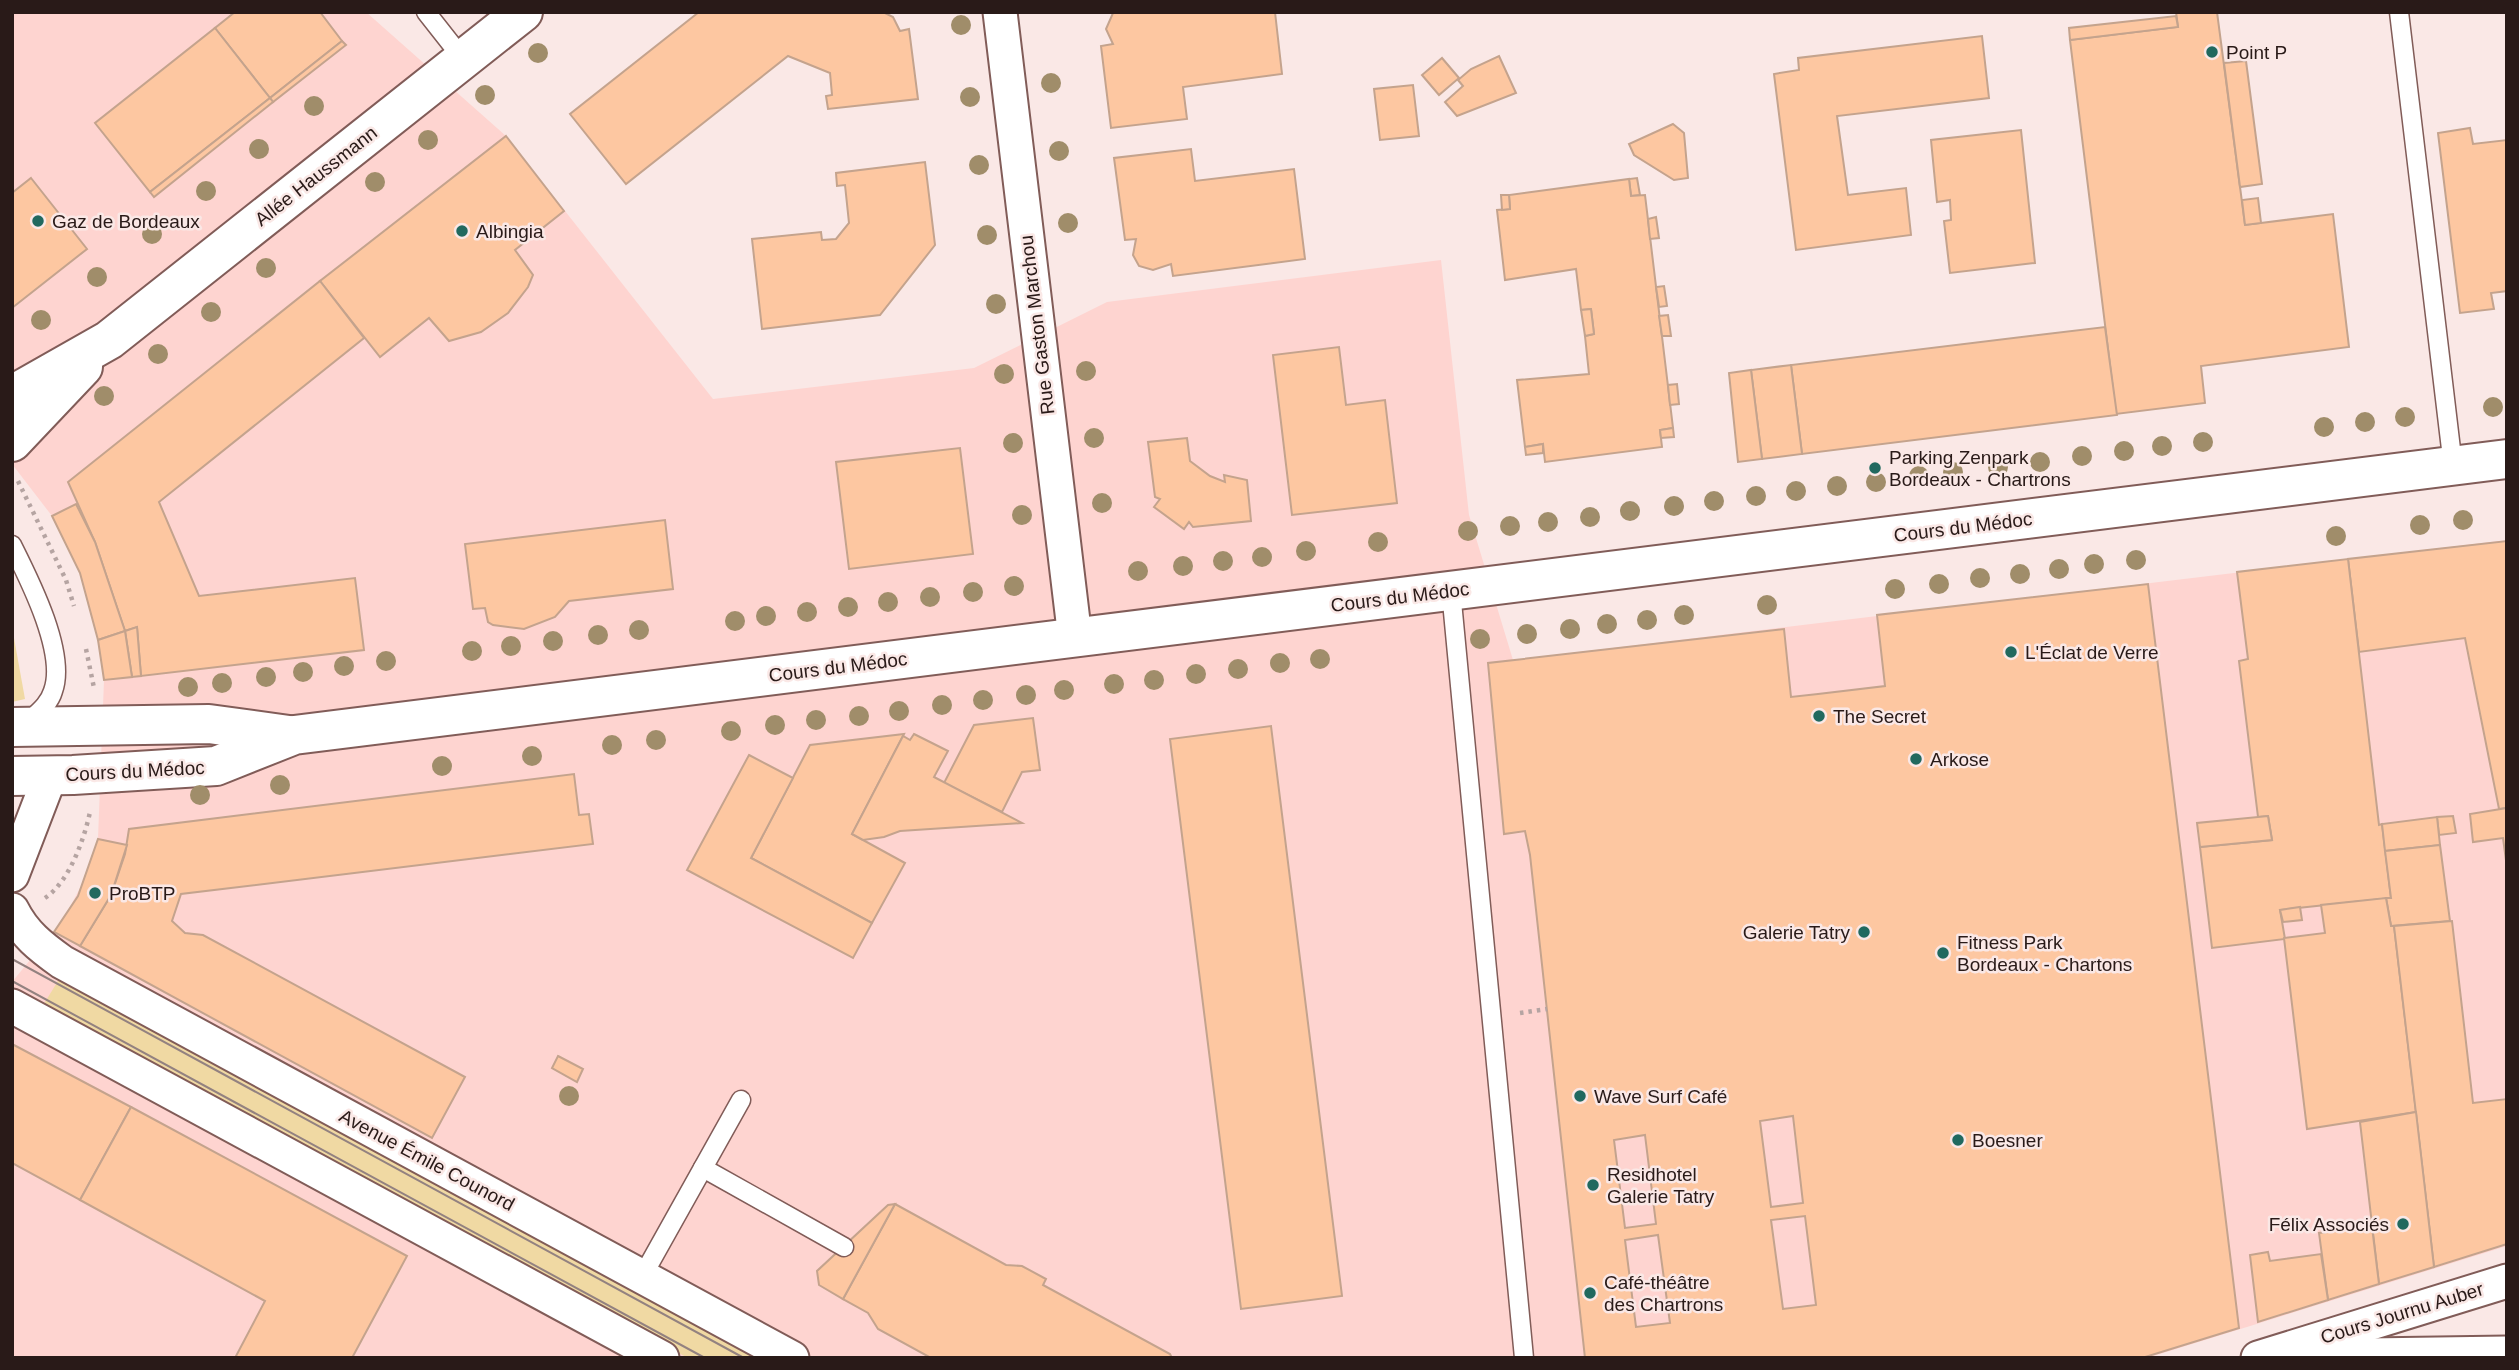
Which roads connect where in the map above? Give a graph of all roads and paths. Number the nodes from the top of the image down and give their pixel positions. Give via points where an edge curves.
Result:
1 (426, 12) edge
2 (523, 12) edge
3 (1000, 12) edge
4 (2399, 12) edge
5 (463, 59) junction
6 (109, 340) junction
7 (12, 395) edge
8 (12, 442) edge
9 (2507, 459) edge
10 (2453, 466) junction
11 (12, 545) edge
12 (1451, 591) junction
13 (1075, 638) junction
14 (18, 727) edge
15 (294, 735) junction
16 (58, 775) junction
17 (12, 776) edge
18 (12, 875) edge
19 (12, 910) edge
20 (21, 1010) edge
21 (741, 1100) dead end
22 (703, 1168) junction
23 (844, 1247) dead end
24 (642, 1277) junction
25 (2507, 1280) edge
26 (2507, 1353) edge
27 (2259, 1357) edge
28 (662, 1358) edge
29 (792, 1358) edge
30 (1524, 1358) edge

1 - 5 lane
2 - 5 main road, Allée Haussmann
3 - 13 street, Rue Gaston Marchou
4 - 10 lane
5 - 6 main road, Allée Haussmann
6 - 7 main road, Allée Haussmann
6 - 8 main road, Allée Haussmann
9 - 10 main road, Cours du Médoc
10 - 12 main road, Cours du Médoc
11 - 14 lane via 48,626 55,688 48,702
12 - 13 main road, Cours du Médoc
12 - 30 lane
13 - 15 main road, Cours du Médoc
14 - 15 main road, Cours du Médoc via 209,724
15 - 16 main road, Cours du Médoc via 216,766
16 - 17 main road, Cours du Médoc
16 - 18 street via 47,784
19 - 24 street, Avenue Émile Counord via 28,936 62,962
20 - 28 street
21 - 22 lane
22 - 23 lane
22 - 24 lane
24 - 29 street, Avenue Émile Counord
25 - 27 street, Cours Journu Auber
26 - 27 street

